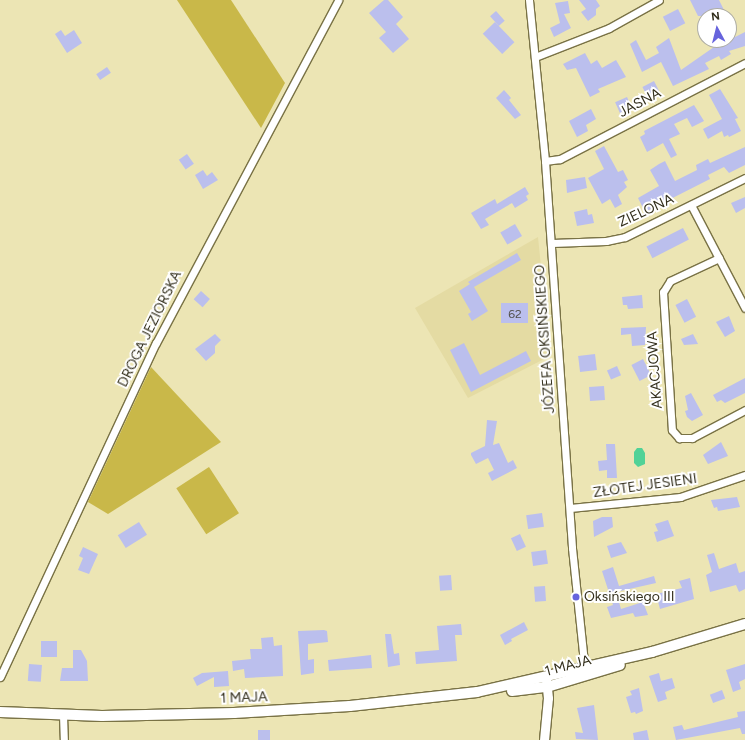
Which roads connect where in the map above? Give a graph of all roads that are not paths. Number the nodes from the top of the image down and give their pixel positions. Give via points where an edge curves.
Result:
1 (338, 0) edge
2 (529, 0) edge
3 (659, 0) edge
4 (535, 57) junction
5 (745, 63) edge
6 (545, 161) junction
7 (745, 178) edge
8 (690, 205) junction
9 (552, 243) junction
10 (719, 258) junction
11 (745, 308) edge
12 (745, 410) edge
13 (745, 476) edge
14 (570, 508) junction
15 (745, 624) edge
16 (585, 672) junction
17 (0, 677) edge
18 (546, 682) junction
19 (0, 712) edge
20 (63, 715) junction
21 (64, 740) edge
22 (544, 740) edge

1 - 17 street, DROGA JEZIORSKA via 156,343
2 - 4 street, JÓZEFA OKSIŃSKIEGO
3 - 4 street via 609,28
4 - 6 street, JÓZEFA OKSIŃSKIEGO
5 - 6 street, JASNA via 560,159
6 - 9 street, JÓZEFA OKSIŃSKIEGO
7 - 8 street, ZIELONA
8 - 9 street, ZIELONA via 616,239
8 - 10 street
9 - 14 street, JÓZEFA OKSIŃSKIEGO
10 - 11 street
10 - 12 street, AKACJOWA via 670,281 663,292 672,430 678,438 692,438
13 - 14 street, ZŁOTEJ JESIENI via 680,497
14 - 16 street, JÓZEFA OKSIŃSKIEGO
15 - 16 main road, 1 MAJA
16 - 18 main road, 1 MAJA
18 - 20 main road, 1 MAJA via 489,691 293,710 168,715
18 - 22 street
19 - 20 main road, 1 MAJA
20 - 21 street

